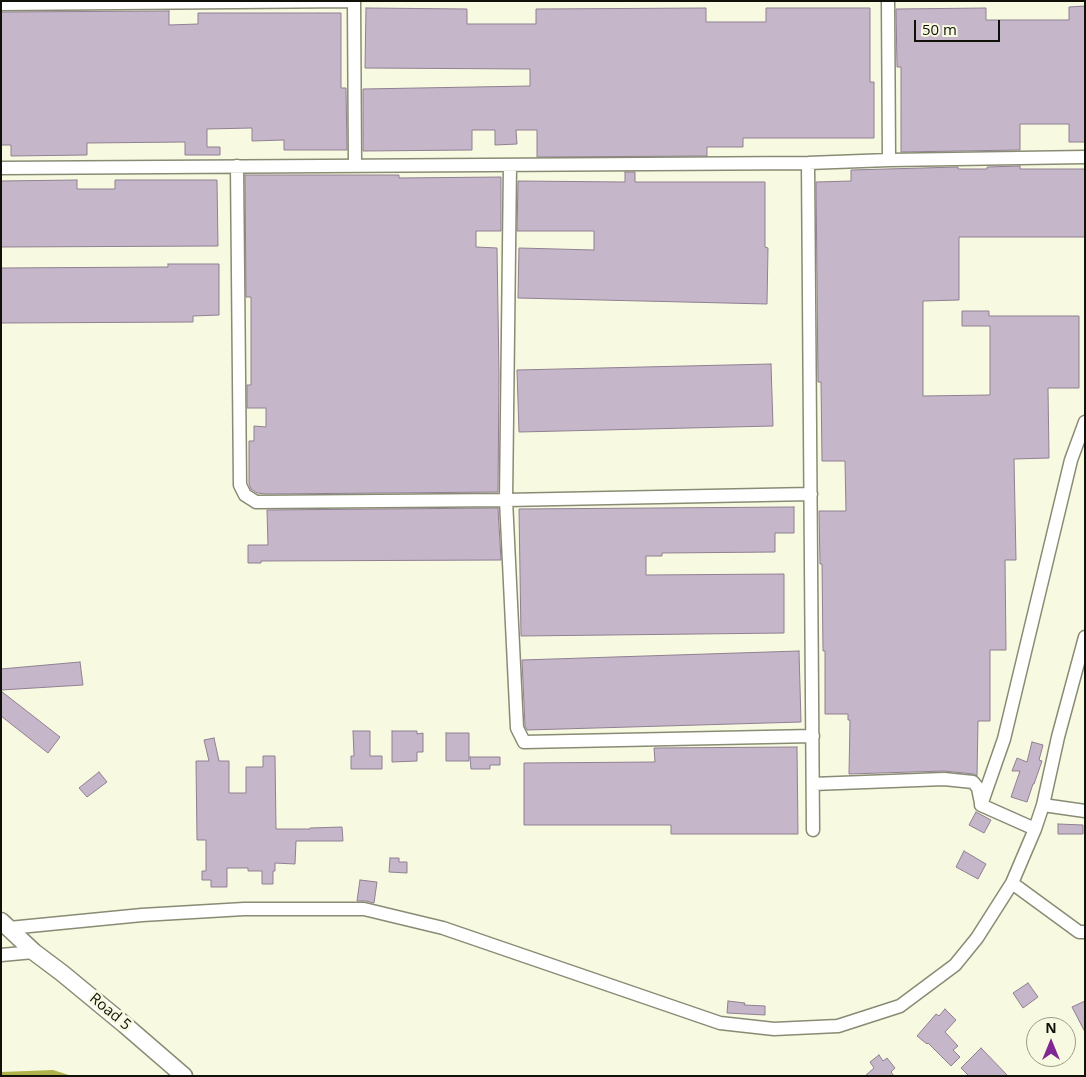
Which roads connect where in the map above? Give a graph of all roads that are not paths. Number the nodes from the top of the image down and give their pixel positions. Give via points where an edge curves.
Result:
1 (353, 1) edge
2 (888, 1) edge
3 (1, 4) edge
4 (1085, 158) edge
5 (889, 160) junction
6 (808, 162) junction
7 (510, 165) junction
8 (237, 166) junction
9 (355, 166) junction
10 (1, 168) edge
11 (1085, 422) edge
12 (811, 494) junction
13 (506, 500) junction
14 (1085, 637) edge
15 (813, 736) junction
16 (813, 784) junction
17 (981, 805) junction
18 (1043, 805) junction
19 (1085, 811) edge
20 (1035, 829) junction
21 (813, 830) dead end
22 (1012, 884) junction
23 (5, 925) edge
24 (1085, 932) edge
25 (34, 952) junction
26 (1, 955) edge
27 (184, 1076) edge

1 - 3 street
1 - 9 street
2 - 5 street
4 - 5 street
5 - 6 street
6 - 7 street
6 - 12 street
7 - 9 street
7 - 13 street
8 - 9 street
8 - 10 street
8 - 13 street via 240,485 245,495 256,502
11 - 17 street via 1071,460 1004,739
12 - 13 street
12 - 15 street
13 - 15 street via 517,728 524,742
14 - 18 street
15 - 16 street
16 - 17 street via 944,779 973,782 978,788
16 - 21 street
17 - 20 street
18 - 19 street
18 - 20 street
20 - 22 street
22 - 23 street via 955,965 900,1006 838,1026 774,1029 720,1023 443,928 364,909 244,909
22 - 24 street via 1079,932
23 - 25 main road, Road 5
25 - 26 street
25 - 27 main road, Road 5 via 126,1024

